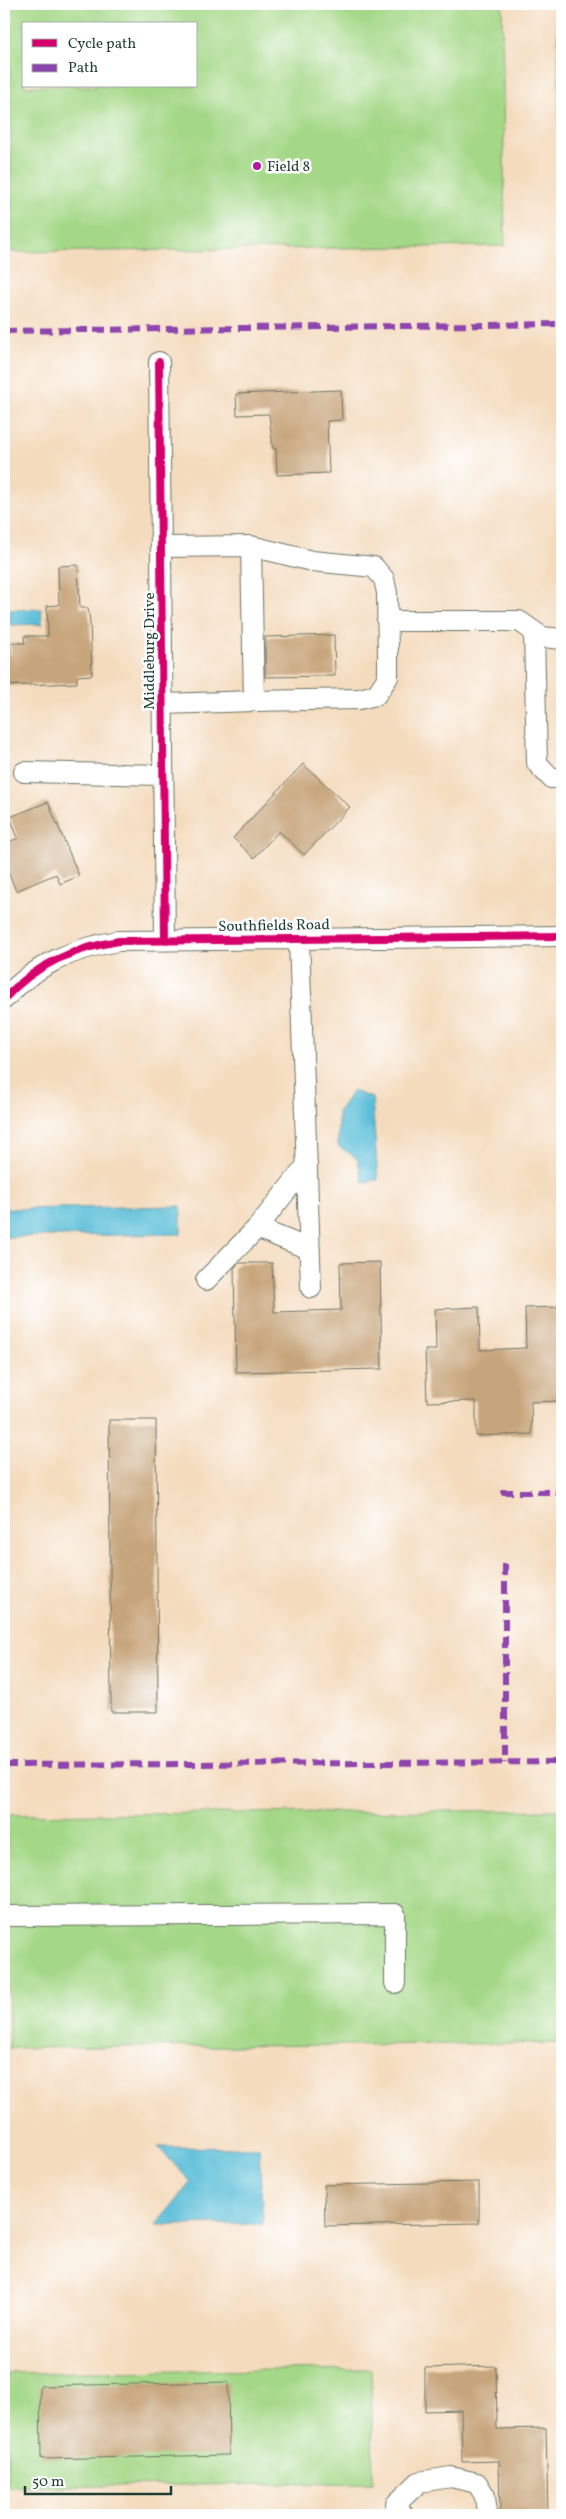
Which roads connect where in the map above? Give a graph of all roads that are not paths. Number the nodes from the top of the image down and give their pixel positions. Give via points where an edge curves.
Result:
1 (159, 362) dead end
2 (251, 546) junction
3 (162, 547) junction
4 (388, 621) junction
5 (534, 632) junction
6 (562, 639) edge
7 (254, 701) junction
8 (164, 704) junction
9 (24, 772) dead end
10 (164, 775) junction
11 (562, 778) edge
12 (562, 936) edge
13 (299, 939) junction
14 (165, 940) junction
15 (4, 999) edge
16 (306, 1165) junction
17 (258, 1228) junction
18 (309, 1249) junction
19 (206, 1280) dead end
20 (311, 1288) dead end
21 (4, 1916) edge
22 (395, 1983) dead end
23 (403, 2515) edge
24 (486, 2515) edge

1 - 3 street, Middleburg Drive
2 - 3 street
2 - 4 street via 312,561 374,567 384,579
2 - 7 street
3 - 8 street, Middleburg Drive
4 - 5 street via 519,621
4 - 7 street via 388,677 376,695 358,699
5 - 6 street via 542,637
5 - 11 street via 537,763 551,778
7 - 8 street
8 - 10 street, Middleburg Drive
9 - 10 street
10 - 14 street, Middleburg Drive
12 - 13 street, Southfields Road
13 - 14 street, Southfields Road
13 - 16 street
14 - 15 street, Southfields Road via 120,941 64,955 39,968 16,985
16 - 17 street
16 - 18 street
17 - 18 street
17 - 19 street
18 - 20 street
21 - 22 street via 395,1914
23 - 24 street via 396,2504 419,2482 451,2477 477,2483 485,2496

